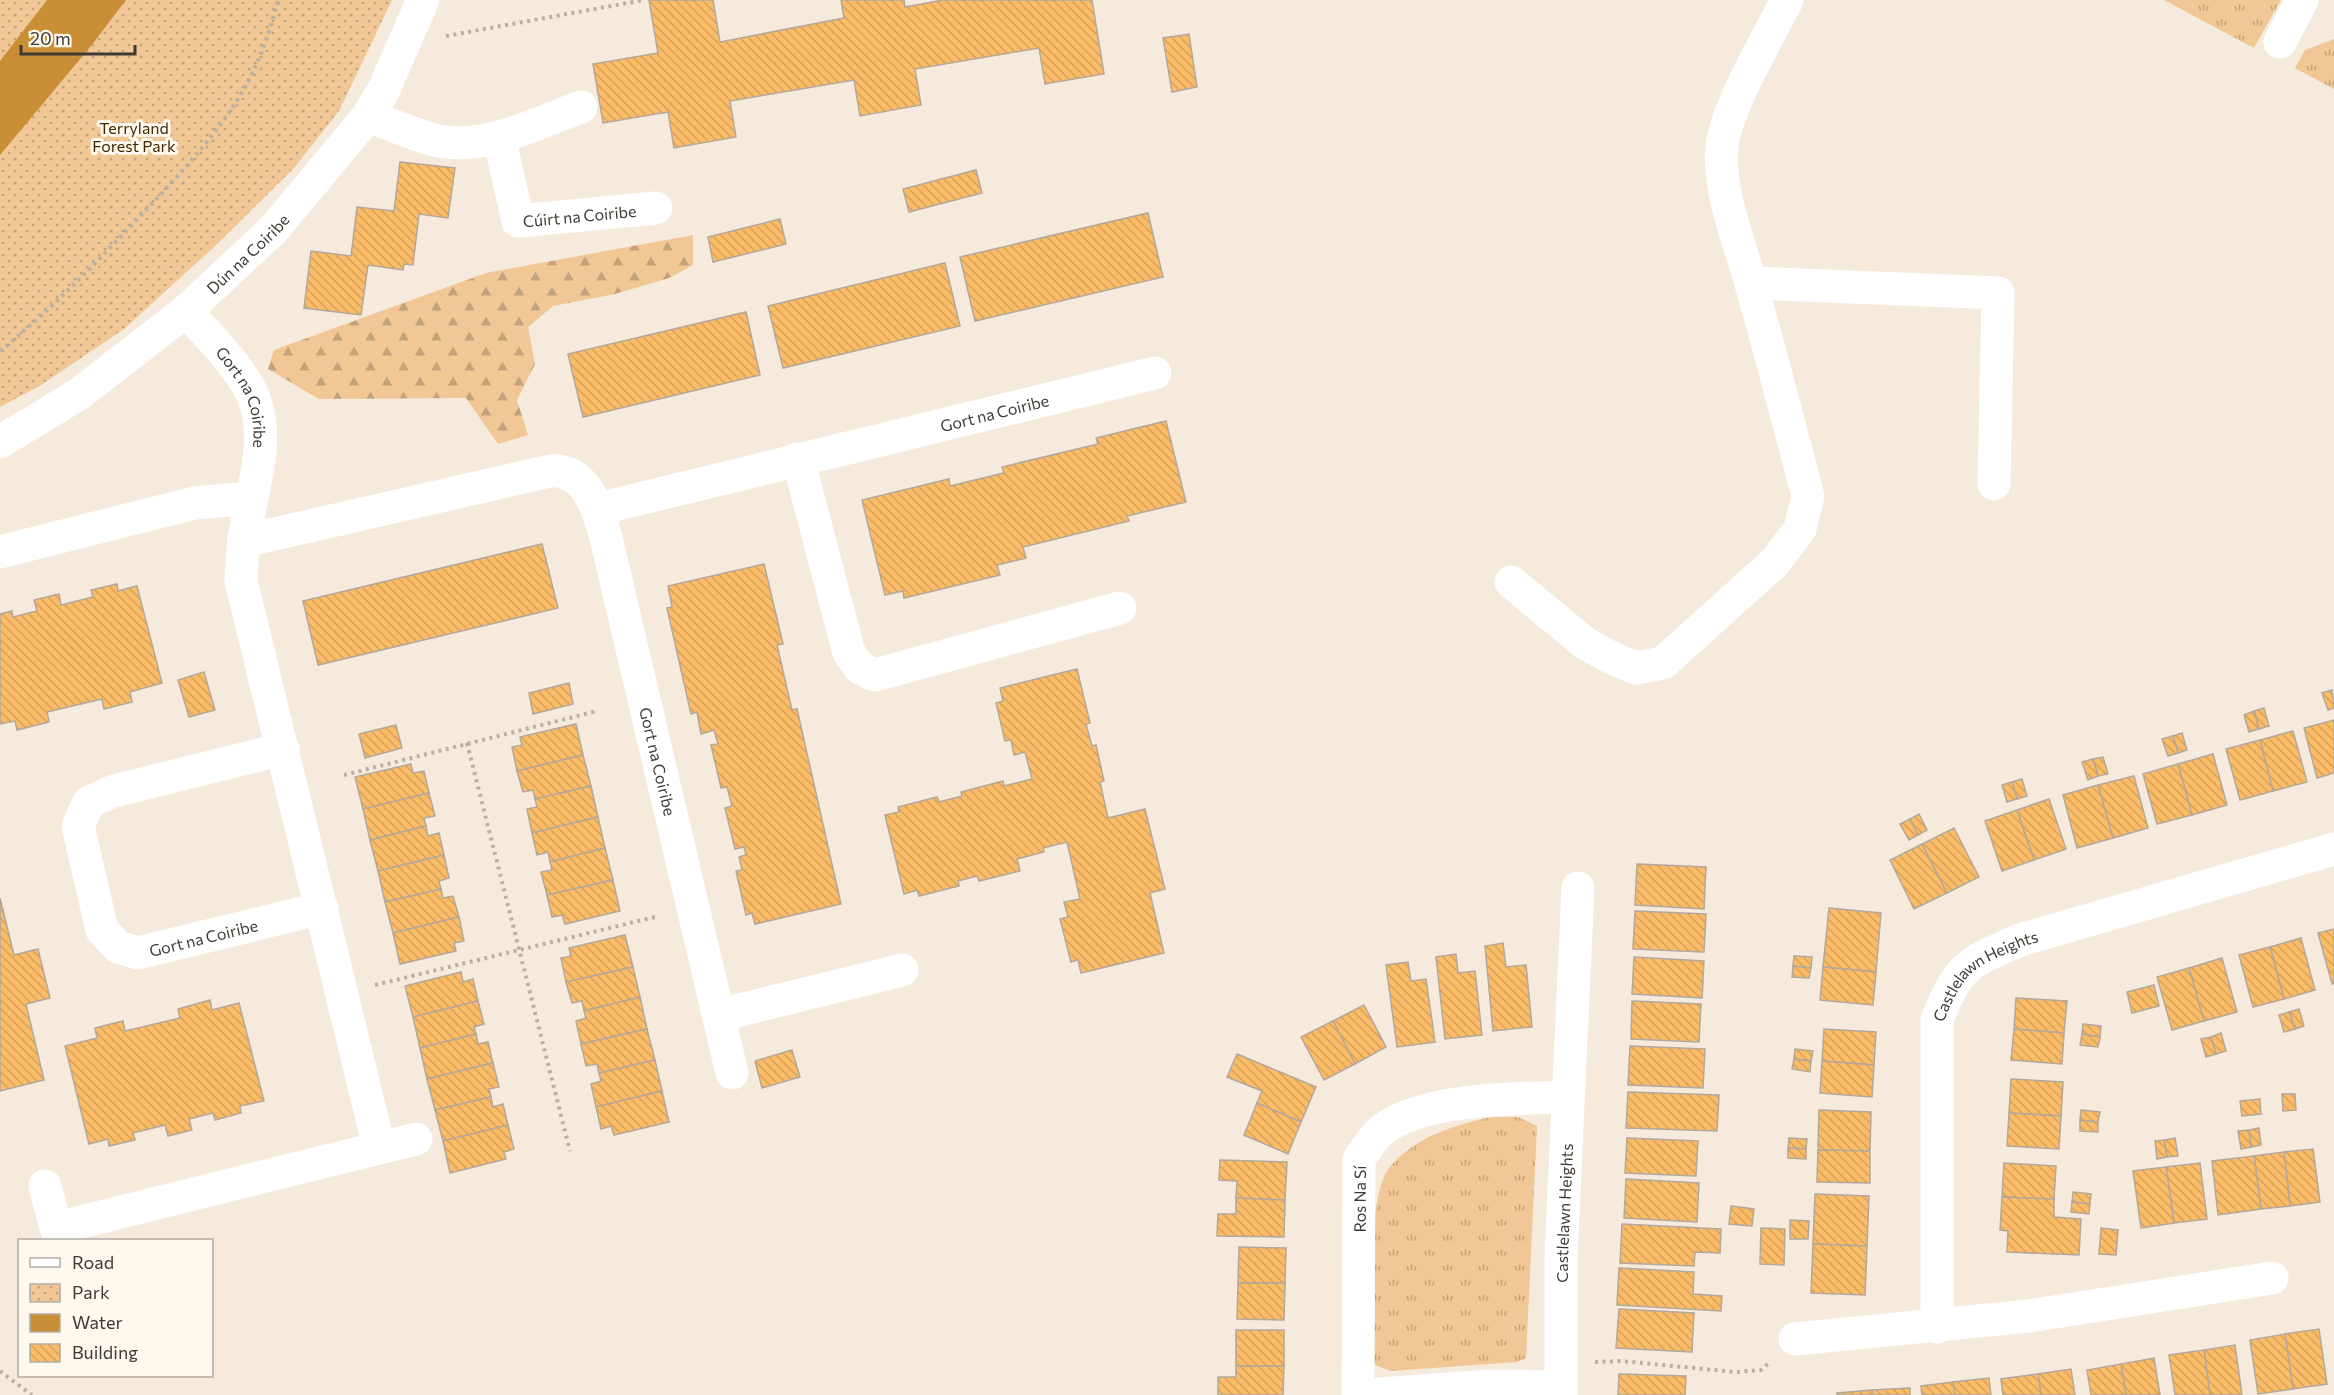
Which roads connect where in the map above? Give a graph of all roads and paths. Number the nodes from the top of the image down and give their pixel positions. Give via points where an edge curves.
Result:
1 (278, 0) edge
2 (423, 0) edge
3 (644, 0) edge
4 (1787, 0) edge
5 (2302, 0) edge
6 (2280, 42) dead end
7 (404, 44) junction
8 (581, 107) dead end
9 (368, 116) junction
10 (499, 137) junction
11 (656, 208) dead end
12 (1751, 283) junction
13 (186, 311) junction
14 (0, 351) edge
15 (1155, 373) dead end
16 (0, 442) edge
17 (798, 459) junction
18 (1994, 484) dead end
19 (252, 498) junction
20 (598, 509) junction
21 (244, 541) junction
22 (0, 552) edge
23 (1511, 582) dead end
24 (1120, 608) dead end
25 (597, 711) dead end
26 (467, 743) junction
27 (283, 749) junction
28 (344, 775) dead end
29 (2334, 849) edge
30 (1578, 888) dead end
31 (695, 907) junction
32 (322, 908) junction
33 (519, 950) junction
34 (902, 970) dead end
35 (343, 993) junction
36 (720, 1015) junction
37 (732, 1073) dead end
38 (1569, 1097) junction
39 (416, 1139) dead end
40 (379, 1147) junction
41 (570, 1151) dead end
42 (45, 1186) dead end
43 (2272, 1278) dead end
44 (1937, 1327) junction
45 (1795, 1339) joint
46 (0, 1371) edge
47 (1561, 1388) edge
48 (32, 1395) edge
49 (1358, 1395) edge
50 (1367, 1395) edge

1 - 14 path via 267,42 240,96 210,138 88,271
2 - 7 street, Dún na Coiribe
3 - 7 path
4 - 12 street via 1736,103 1722,144 1728,209
5 - 6 street
7 - 9 street, Dún na Coiribe
8 - 10 street
9 - 10 street via 435,140
9 - 13 street, Dún na Coiribe via 274,229
10 - 11 street, Cúirt na Coiribe via 518,221
12 - 18 street via 1998,293
12 - 23 street via 1808,496 1800,529 1775,562 1663,663 1636,668 1586,644
13 - 16 street, Dún na Coiribe via 79,394
13 - 19 street, Gort na Coiribe via 222,350 249,388 261,429
15 - 17 street, Gort na Coiribe
17 - 20 street, Gort na Coiribe
17 - 24 street via 849,653 860,668 875,675
19 - 21 street, Gort na Coiribe
19 - 22 street via 195,503
20 - 21 street, Gort na Coiribe via 580,482 563,470 476,486
20 - 31 street, Gort na Coiribe
21 - 27 street, Gort na Coiribe via 241,581
25 - 26 path
26 - 28 path
26 - 33 path
27 - 32 street, Gort na Coiribe
27 - 32 street, Gort na Coiribe via 114,791 89,802 78,826 102,930 118,947 138,952
29 - 44 street, Castlelawn Heights via 2020,940 1972,961 1950,987 1937,1020
30 - 38 street, Castlelawn Heights
31 - 33 path
31 - 36 street, Gort na Coiribe
32 - 35 street, Gort na Coiribe
33 - 35 path
33 - 41 path
34 - 36 street
35 - 40 street, Gort na Coiribe
36 - 37 street, Gort na Coiribe
38 - 47 street, Castlelawn Heights
38 - 49 street, Ros Na Sí via 1479,1100 1409,1116 1382,1130 1359,1159
39 - 40 street
40 - 42 street via 56,1228
43 - 44 street
44 - 45 street
45 - 47 path via 1761,1370 1736,1372 1621,1361 1584,1362
46 - 48 path
47 - 50 street via 1490,1386

